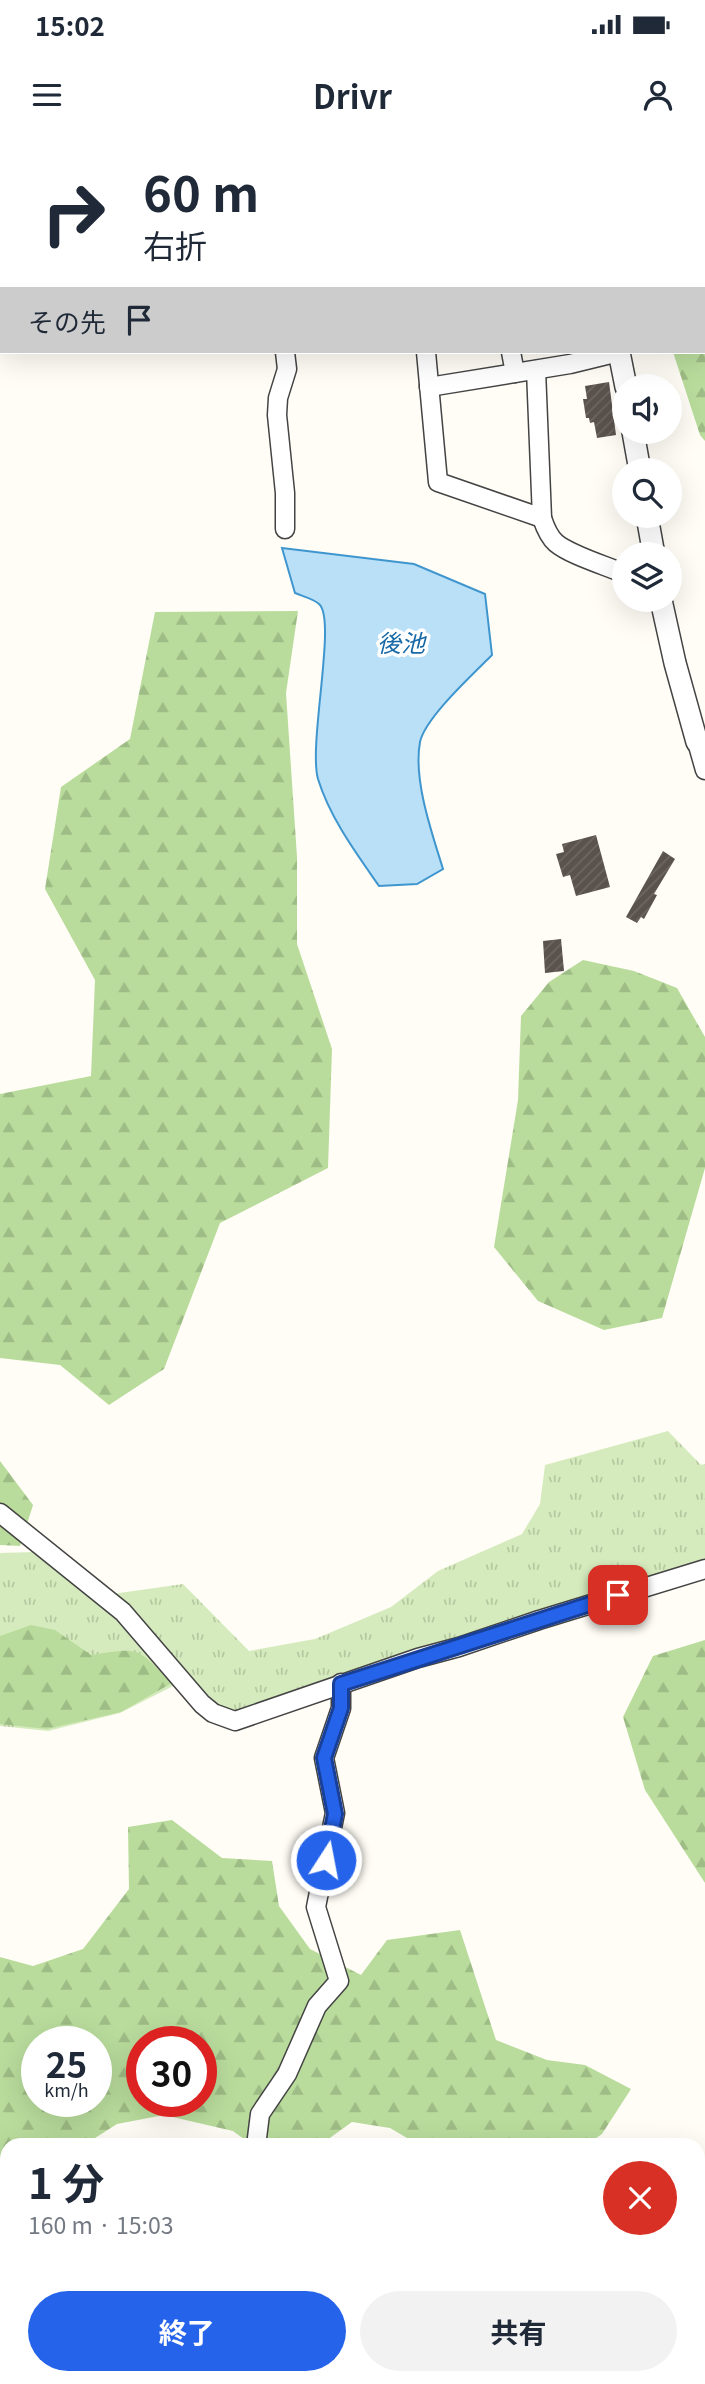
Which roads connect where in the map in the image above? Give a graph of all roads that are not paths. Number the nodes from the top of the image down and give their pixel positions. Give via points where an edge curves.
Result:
1 (285, 354) edge
2 (426, 354) edge
3 (511, 354) edge
4 (612, 354) edge
5 (619, 354) edge
6 (536, 370) junction
7 (515, 373) junction
8 (623, 374) edge
9 (429, 387) junction
10 (542, 518) junction
11 (285, 529) dead end
12 (612, 568) edge
13 (664, 612) edge
14 (697, 742) joint
15 (705, 770) edge
16 (0, 1513) edge
17 (705, 1569) edge
18 (341, 1684) junction
19 (258, 2138) edge

1 - 11 street via 287,369 277,415
2 - 9 street
3 - 7 street
4 - 6 street
5 - 8 street
6 - 7 street
6 - 10 street
7 - 9 street
9 - 10 street via 438,482
10 - 12 street via 556,543
13 - 14 street
14 - 15 street
16 - 18 street via 123,1612 213,1713 234,1721
17 - 18 street
18 - 19 street via 341,1708 324,1758 335,1814 316,1907 339,1981 317,2007 287,2074 261,2114

